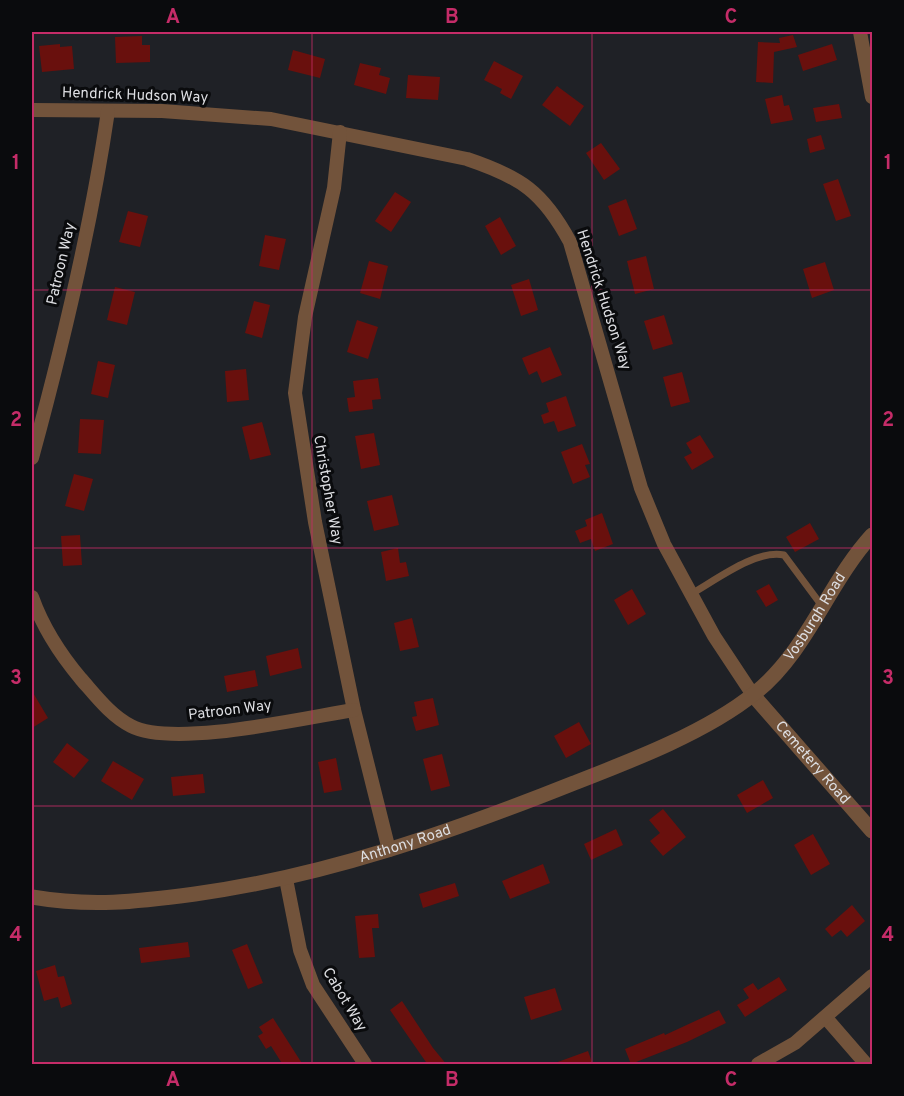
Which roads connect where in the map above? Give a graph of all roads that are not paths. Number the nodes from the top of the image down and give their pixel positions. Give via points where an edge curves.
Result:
1 (860, 32) edge
2 (873, 97) edge
3 (32, 110) edge
4 (108, 111) junction
5 (340, 132) junction
6 (32, 458) edge
7 (873, 535) edge
8 (691, 594) junction
9 (32, 597) edge
10 (822, 606) junction
11 (753, 695) junction
12 (354, 710) junction
13 (873, 831) edge
14 (389, 850) junction
15 (286, 879) junction
16 (32, 897) edge
17 (873, 976) edge
18 (826, 1018) junction
19 (365, 1065) edge
20 (758, 1065) edge
21 (866, 1065) edge

1 - 2 street
3 - 4 street, Hendrick Hudson Way
4 - 5 street, Hendrick Hudson Way via 271,119
4 - 6 street, Patroon Way via 98,176
5 - 8 street, Hendrick Hudson Way via 493,167 538,194 555,213 570,242 641,488 664,544
5 - 12 street, Christopher Way via 334,188 304,317 295,393 315,522
7 - 10 street, Vosburgh Road
8 - 10 lane via 753,559 776,553 784,555
8 - 11 street, Hendrick Hudson Way
9 - 12 street, Patroon Way via 41,622 77,674 105,706 144,731 195,735
10 - 11 street, Vosburgh Road via 777,675
11 - 13 street, Cemetery Road
11 - 14 street, Anthony Road via 690,733 614,768
12 - 14 street, Christopher Way
14 - 15 street, Anthony Road
15 - 16 street, Anthony Road via 122,904
15 - 19 street, Cabot Way via 300,950 313,985
17 - 18 street
18 - 20 street
18 - 21 street

